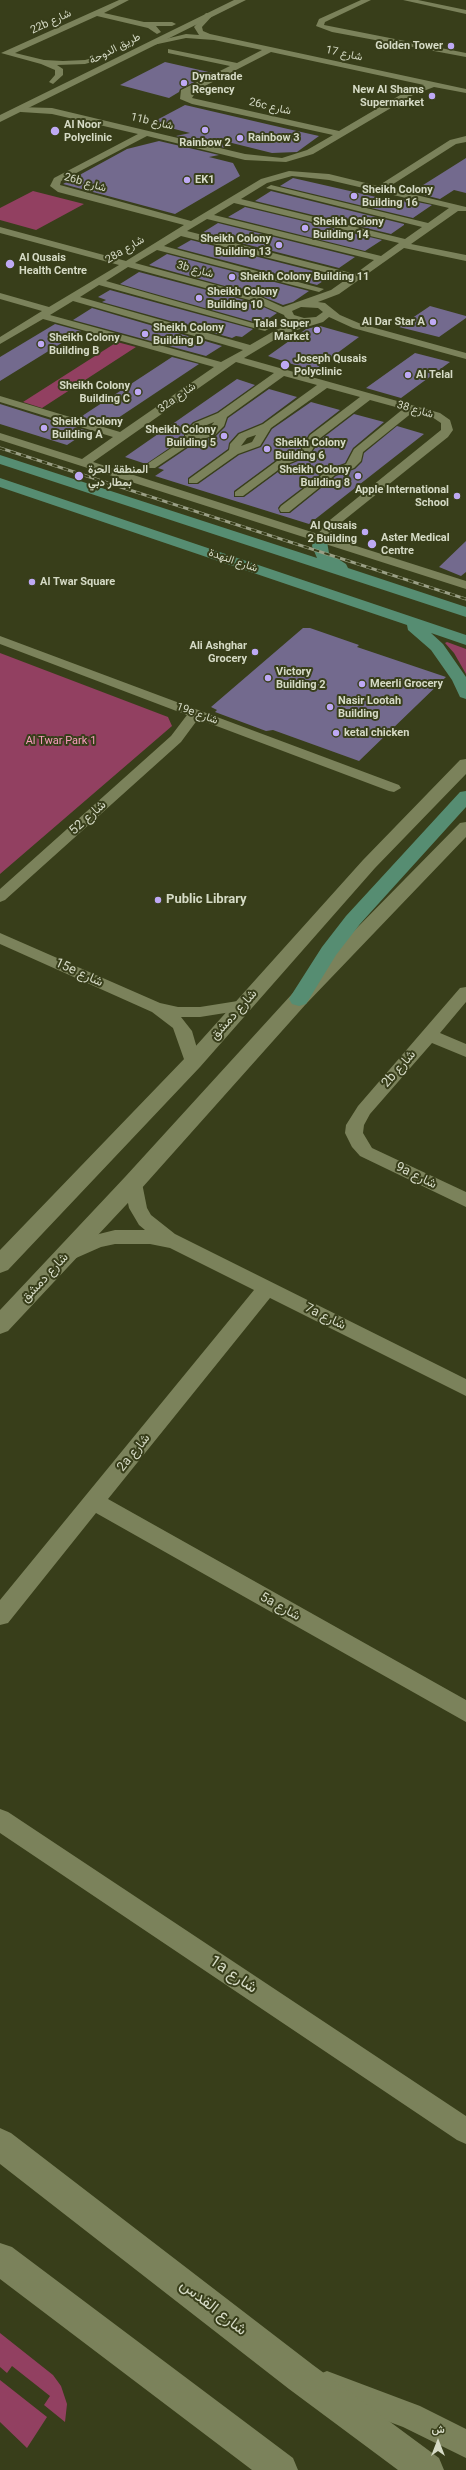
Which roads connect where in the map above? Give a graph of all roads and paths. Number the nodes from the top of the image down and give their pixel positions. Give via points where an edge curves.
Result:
1 (123, 0) edge
2 (220, 0) edge
3 (241, 0) edge
4 (367, 0) edge
5 (407, 0) edge
6 (466, 12) edge
7 (96, 13) junction
8 (209, 15) junction
9 (146, 24) junction
10 (172, 24) junction
11 (157, 32) junction
12 (217, 38) junction
13 (153, 43) junction
14 (270, 49) junction
15 (0, 51) edge
16 (171, 52) dead end
17 (9, 53) junction
18 (108, 56) junction
19 (466, 56) edge
20 (44, 62) junction
21 (240, 66) junction
22 (54, 82) junction
23 (421, 82) junction
24 (433, 84) junction
25 (466, 91) edge
26 (410, 93) junction
27 (39, 100) junction
28 (0, 108) edge
29 (21, 109) junction
30 (52, 111) junction
31 (0, 119) edge
32 (146, 133) junction
33 (340, 134) junction
34 (466, 138) edge
35 (310, 152) junction
36 (245, 157) junction
37 (283, 160) junction
38 (305, 166) junction
39 (268, 168) junction
40 (292, 173) junction
41 (329, 177) junction
42 (267, 184) junction
43 (379, 189) junction
44 (232, 200) junction
45 (462, 208) edge
46 (205, 216) junction
47 (191, 224) junction
48 (430, 226) junction
49 (0, 230) edge
50 (178, 232) junction
51 (406, 243) junction
52 (154, 246) junction
53 (466, 258) edge
54 (382, 259) junction
55 (124, 264) junction
56 (356, 277) junction
57 (96, 281) junction
58 (319, 289) dead end
59 (335, 292) junction
60 (0, 296) edge
61 (70, 297) junction
62 (257, 299) junction
63 (303, 303) junction
64 (328, 310) junction
65 (44, 313) junction
66 (287, 314) junction
67 (311, 321) junction
68 (357, 326) junction
69 (268, 332) junction
70 (5, 333) edge
71 (0, 341) edge
72 (252, 349) junction
73 (466, 356) edge
74 (236, 359) junction
75 (222, 366) junction
76 (282, 372) junction
77 (324, 384) junction
78 (368, 396) junction
79 (0, 399) edge
80 (411, 408) junction
81 (0, 436) edge
82 (121, 436) junction
83 (0, 459) edge
84 (85, 462) junction
85 (151, 466) dead end
86 (193, 480) dead end
87 (0, 482) edge
88 (0, 487) edge
89 (21, 489) junction
90 (239, 494) dead end
91 (285, 509) dead end
92 (164, 536) junction
93 (321, 538) junction
94 (367, 580) junction
95 (466, 585) edge
96 (422, 598) junction
97 (466, 606) edge
98 (466, 612) edge
99 (394, 616) junction
100 (466, 626) edge
101 (0, 640) edge
102 (466, 640) edge
103 (466, 694) edge
104 (196, 713) junction
105 (210, 719) junction
106 (176, 739) junction
107 (466, 764) edge
108 (394, 788) dead end
109 (466, 796) edge
110 (466, 827) edge
111 (0, 897) edge
112 (0, 938) edge
113 (466, 992) edge
114 (299, 999) junction
115 (244, 1005) junction
116 (158, 1008) junction
117 (429, 1035) junction
118 (466, 1051) edge
119 (192, 1062) junction
120 (366, 1152) joint
121 (133, 1182) junction
122 (466, 1200) edge
123 (183, 1247) junction
124 (66, 1256) junction
125 (0, 1264) edge
126 (266, 1289) junction
127 (0, 1325) edge
128 (466, 1388) edge
129 (94, 1502) junction
130 (0, 1616) edge
131 (466, 1712) edge
132 (0, 1820) edge
133 (466, 2131) edge
134 (0, 2144) edge
135 (0, 2259) edge
136 (301, 2377) junction
137 (466, 2444) edge
138 (281, 2470) edge
139 (427, 2470) edge

1 - 7 street, 22b شارع
2 - 10 main road, طريق الدوحة
3 - 8 main road, طريق الدوحة
4 - 19 street via 329,17 326,26
5 - 6 street
7 - 9 street
7 - 17 street, 22b شارع
8 - 12 street, شارع 17 via 198,29
8 - 13 main road, طريق الدوحة
9 - 10 street
9 - 11 street via 154,27
10 - 11 main road, طريق الدوحة
11 - 18 main road, طريق الدوحة
12 - 13 street, شارع 17 via 186,36
12 - 14 street, شارع 17
13 - 27 main road, طريق الدوحة
14 - 21 street, 26c شارع
14 - 23 street, شارع 17
15 - 17 street
16 - 21 street
17 - 20 street
18 - 20 street via 78,63
18 - 22 main road, طريق الدوحة
20 - 22 street via 59,69 59,75
21 - 33 street, 26c شارع via 184,92 182,96 196,102
22 - 28 main road, طريق الدوحة
23 - 24 street, شارع 17
23 - 26 street
24 - 25 street, شارع 17
24 - 26 street
26 - 33 street
27 - 29 main road, طريق الدوحة
27 - 30 street, 11b شارع
29 - 30 street, 11b شارع
29 - 31 main road, طريق الدوحة
30 - 32 street, 11b شارع
32 - 36 street, 11b شارع
32 - 47 street, 26b شارع via 57,180 54,186 68,192
33 - 35 street
34 - 43 street via 448,145
35 - 37 street
35 - 38 street
36 - 37 street, 11b شارع
36 - 39 street, 11b شارع
37 - 38 street via 298,161
37 - 39 street via 270,162
38 - 40 street
38 - 41 street
39 - 40 street, 11b شارع
39 - 42 street
40 - 41 street
40 - 42 street, 28a شارع
41 - 43 street
42 - 44 street, 28a شارع
42 - 48 street
43 - 45 street
44 - 46 street, 28a شارع
44 - 51 street
45 - 48 street
46 - 47 street, 28a شارع
46 - 54 street
47 - 50 street, 28a شارع
48 - 51 street
49 - 55 street, 3b شارع
50 - 52 street, 28a شارع
50 - 56 street
51 - 53 street
51 - 54 street
52 - 55 street, 28a شارع
52 - 58 street
54 - 56 street
55 - 57 street, 28a شارع
55 - 62 street, 3b شارع
56 - 59 street
57 - 61 street, 28a شارع
57 - 69 street
59 - 63 street
59 - 64 street
60 - 65 street
61 - 65 street, 28a شارع
61 - 72 street
62 - 63 street, 3b شارع
62 - 66 street, 3b شارع
63 - 64 street, 3b شارع
63 - 66 street, 32a شارع via 289,308
64 - 67 street, 32a شارع via 325,318
64 - 68 street
65 - 70 street, 28a شارع
65 - 75 street
66 - 67 street, 3b شارع via 299,320
66 - 69 street, 32a شارع
67 - 68 street
67 - 69 street, 32a شارع
68 - 73 street
69 - 72 street, 32a شارع
70 - 71 street, 28a شارع
72 - 74 street, 32a شارع
74 - 75 street, 32a شارع
74 - 76 street, شارع 38
75 - 82 street, 32a شارع
76 - 77 street, شارع 38
76 - 85 street via 222,415 198,425 191,432 190,440
77 - 78 street, شارع 38
77 - 86 street via 267,426 243,436 236,444 234,452
78 - 80 street, شارع 38
78 - 90 street via 314,437 291,448 281,463
79 - 82 street
80 - 91 street via 358,451 337,461 328,476
80 - 93 street, شارع 38 via 444,419 448,424 446,432 330,527
81 - 84 street
82 - 84 street, 32a شارع
83 - 94 main road, شارع النهدة
84 - 93 street
87 - 89 main road, شارع النهدة
88 - 89 street
89 - 92 main road, شارع النهدة
92 - 99 main road, شارع النهدة
92 - 100 main road via 221,547
93 - 94 main road via 319,546 322,554
93 - 95 street
94 - 96 main road, شارع النهدة
96 - 97 main road
96 - 98 main road, شارع النهدة
99 - 102 main road, شارع النهدة
99 - 103 main road via 428,637 448,662
101 - 104 street, 19e شارع
104 - 105 street, 19e شارع
104 - 106 street, شارع 52
105 - 106 street, شارع 52
105 - 108 street, 19e شارع
106 - 111 street, شارع 52
107 - 115 main road, شارع دمشق via 369,864
109 - 114 main road via 353,920 329,951
110 - 114 main road, شارع دمشق
112 - 116 street, 15e شارع
113 - 117 street, 2b شارع
114 - 121 main road, شارع دمشق
115 - 116 street, 15e شارع via 200,1012 178,1012
115 - 119 main road, شارع دمشق
116 - 119 street, 15e شارع via 184,1031
117 - 118 street
117 - 120 street, 2b شارع via 359,1116 354,1133
119 - 125 main road, شارع دمشق
120 - 122 street, 9a شارع
121 - 123 street, 7a شارع via 138,1208 145,1220
121 - 124 main road, شارع دمشق
123 - 124 street, 7a شارع via 150,1237 115,1237 81,1247
123 - 126 street, 7a شارع
124 - 127 main road, شارع دمشق
126 - 128 street, 7a شارع
126 - 129 street, 2a شارع
129 - 130 street, 2a شارع
129 - 131 street, 5a شارع
132 - 133 street, 1a شارع
134 - 136 main road, شارع القدس
135 - 138 main road
136 - 137 street via 356,2394 410,2416
136 - 139 main road, شارع القدس

